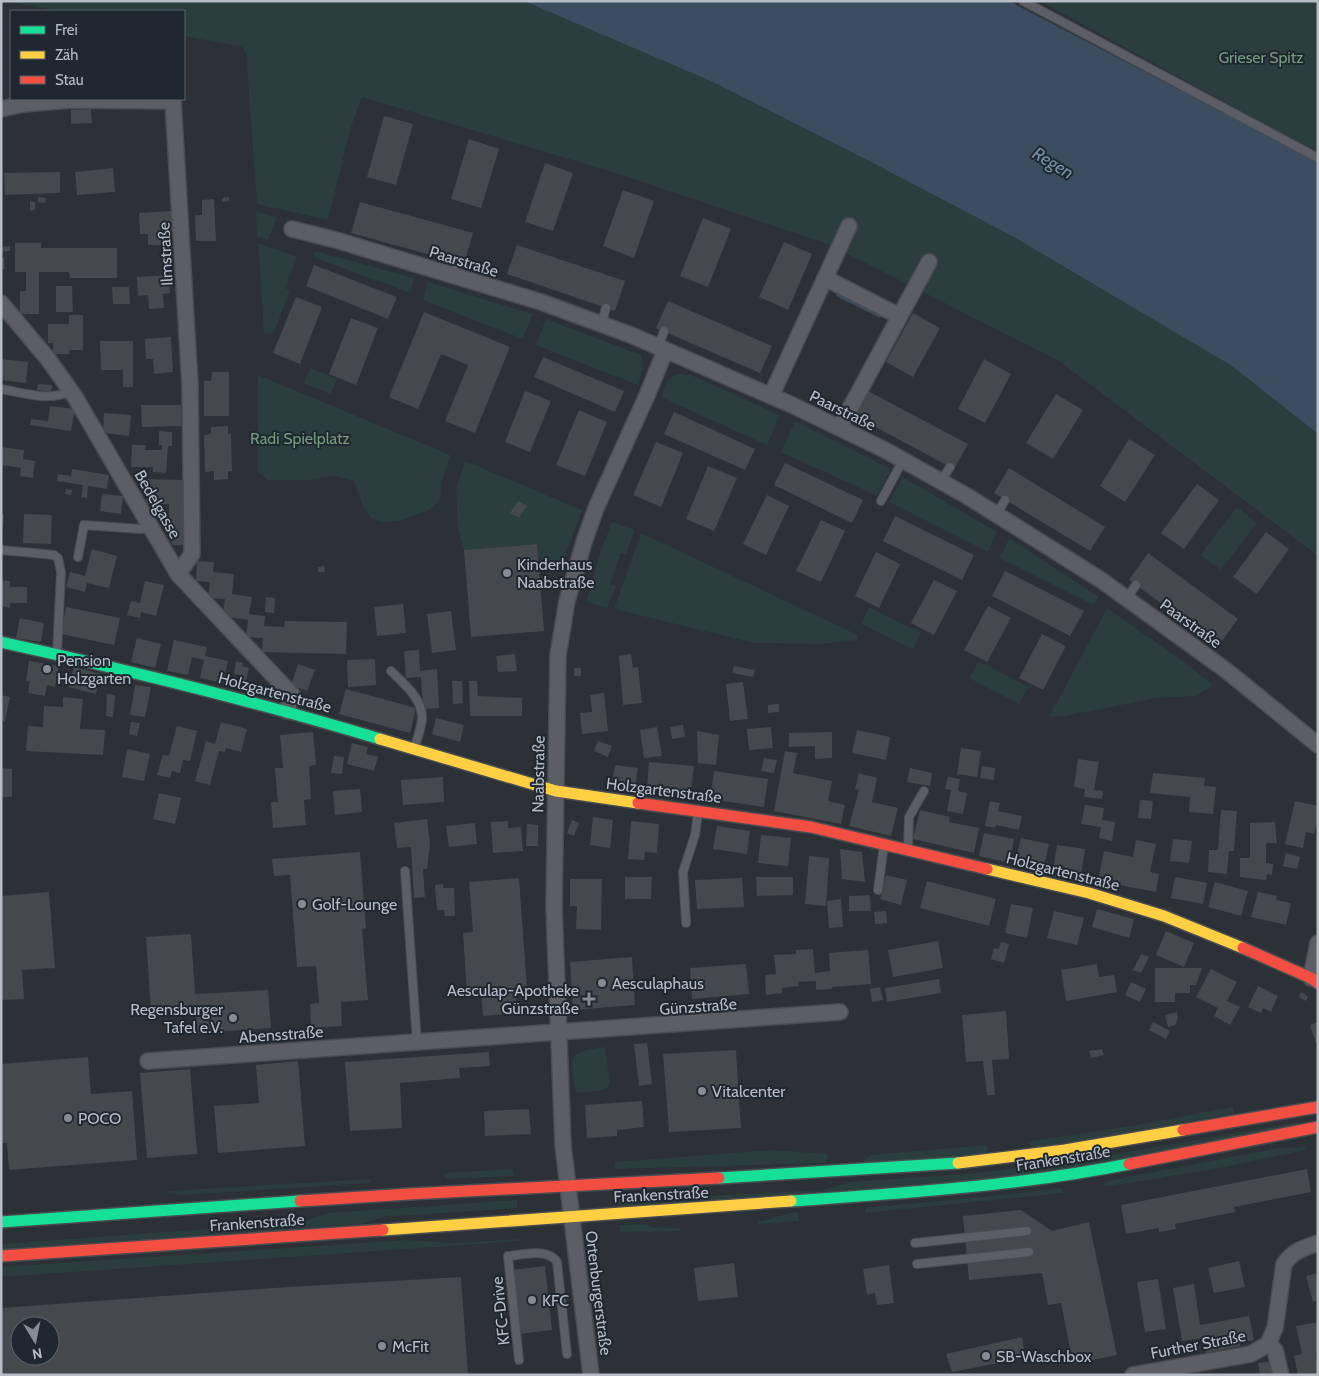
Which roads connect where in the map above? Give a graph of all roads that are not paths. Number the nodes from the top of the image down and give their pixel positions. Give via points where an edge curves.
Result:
1 (1023, 1) edge
2 (1, 109) edge
3 (1318, 158) edge
4 (849, 226) dead end
5 (292, 229) dead end
6 (929, 262) dead end
7 (825, 278) junction
8 (1, 303) edge
9 (606, 308) dead end
10 (900, 316) junction
11 (601, 324) junction
12 (664, 331) dead end
13 (662, 349) junction
14 (1, 389) edge
15 (71, 391) junction
16 (771, 396) junction
17 (840, 427) junction
18 (903, 460) junction
19 (950, 467) dead end
20 (941, 482) junction
21 (1005, 500) dead end
22 (882, 501) dead end
23 (996, 514) junction
24 (152, 528) junction
25 (1, 550) edge
26 (78, 557) dead end
27 (178, 574) junction
28 (1136, 585) dead end
29 (1126, 598) junction
30 (1, 642) edge
31 (57, 655) junction
32 (391, 671) dead end
33 (287, 711) junction
34 (1318, 745) edge
35 (414, 749) junction
36 (556, 791) junction
37 (924, 791) dead end
38 (698, 811) junction
39 (884, 845) junction
40 (908, 850) junction
41 (405, 871) dead end
42 (878, 890) dead end
43 (686, 923) dead end
44 (1318, 943) edge
45 (1314, 980) edge
46 (840, 1012) dead end
47 (558, 1033) junction
48 (417, 1043) junction
49 (148, 1061) dead end
50 (1318, 1107) edge
51 (1318, 1127) edge
52 (567, 1185) junction
53 (571, 1216) junction
54 (1, 1221) edge
55 (1027, 1231) dead end
56 (915, 1243) dead end
57 (1318, 1243) edge
58 (1029, 1252) dead end
59 (1, 1256) edge
60 (917, 1264) dead end
61 (1268, 1344) junction
62 (567, 1354) dead end
63 (519, 1360) dead end
64 (1154, 1373) edge
65 (591, 1375) edge
66 (1133, 1375) edge
67 (1281, 1375) edge

1 - 3 lane
2 - 27 street, Ilmstraße via 71,100 173,101 191,435 192,554
4 - 7 street
5 - 11 street, Paarstraße via 454,269
6 - 10 street
7 - 10 street
7 - 16 street
8 - 15 street, Bedelgasse
9 - 11 lane
10 - 17 street
11 - 13 street, Paarstraße
12 - 13 lane
13 - 16 street, Paarstraße
13 - 36 street, Naabstraße via 648,393 596,508 572,580 558,655
14 - 15 lane via 47,397
15 - 24 street, Bedelgasse
16 - 17 street, Paarstraße
17 - 18 street, Paarstraße
18 - 20 street, Paarstraße
18 - 22 lane
19 - 20 lane
20 - 23 street, Paarstraße
21 - 23 lane
23 - 29 street, Paarstraße
24 - 26 lane via 84,525
24 - 27 street, Bedelgasse
25 - 31 lane via 58,558 61,572
27 - 33 street, Bedelgasse via 292,695
28 - 29 lane
29 - 34 street, Paarstraße via 1227,672
30 - 31 main road, Holzgartenstraße
31 - 33 main road, Holzgartenstraße
32 - 35 lane via 411,691 420,710 422,717
33 - 35 main road, Holzgartenstraße
35 - 36 main road, Holzgartenstraße
36 - 38 main road, Holzgartenstraße
36 - 47 street, Naabstraße via 554,907
37 - 40 lane via 909,817
38 - 39 main road, Holzgartenstraße via 811,827
38 - 43 lane via 695,835 683,872
39 - 40 main road, Holzgartenstraße
39 - 42 lane
40 - 45 main road, Holzgartenstraße via 1089,893 1164,916
41 - 48 lane
44 - 45 street
46 - 47 street, Günzstraße
47 - 48 street, Abensstraße
47 - 52 street, Naabstraße
48 - 49 street, Abensstraße
50 - 52 main road, Frankenstraße via 1066,1150 963,1163
51 - 53 main road, Frankenstraße via 1089,1172 1032,1180 763,1204
52 - 53 street, Naabstraße
52 - 54 main road, Frankenstraße
53 - 59 main road, Frankenstraße
53 - 65 street, Ortenburgerstraße
55 - 56 lane
57 - 61 street via 1290,1255 1284,1264 1275,1328
58 - 60 lane
61 - 64 street, Further Straße via 1251,1354
61 - 67 street via 1275,1350
62 - 63 lane, KFC-Drive via 557,1262 546,1253 508,1256
64 - 66 street, Further Straße

